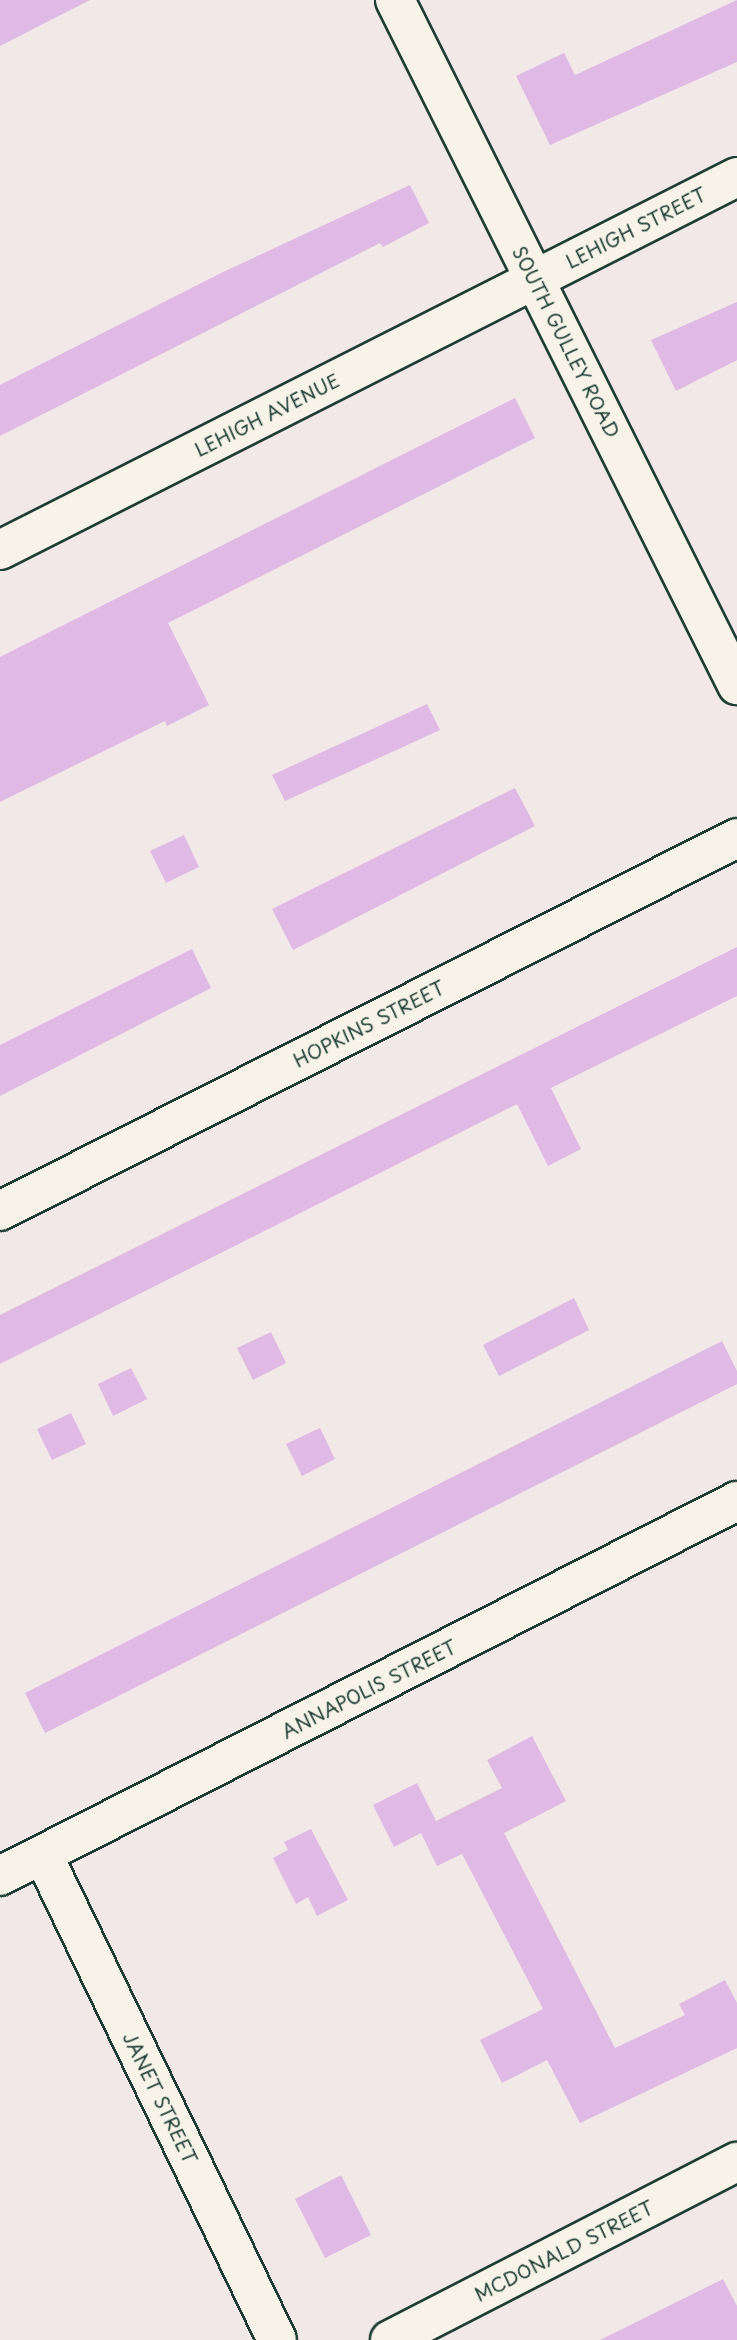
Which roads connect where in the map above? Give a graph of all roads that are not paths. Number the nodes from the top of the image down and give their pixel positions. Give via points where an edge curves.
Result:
1 (395, 0) edge
2 (737, 177) edge
3 (534, 278) junction
4 (0, 550) edge
5 (737, 685) edge
6 (737, 838) edge
7 (0, 1210) edge
8 (737, 1501) edge
9 (43, 1855) junction
10 (0, 1877) edge
11 (737, 2162) edge
12 (277, 2340) edge
13 (390, 2340) edge

1 - 3 street, SOUTH GULLEY ROAD
2 - 3 street, LEHIGH STREET
3 - 4 street, LEHIGH AVENUE
3 - 5 street, SOUTH GULLEY ROAD
6 - 7 street, HOPKINS STREET
8 - 9 street, ANNAPOLIS STREET
9 - 10 street, ANNAPOLIS STREET
9 - 12 street, JANET STREET
11 - 13 street, MCDONALD STREET

